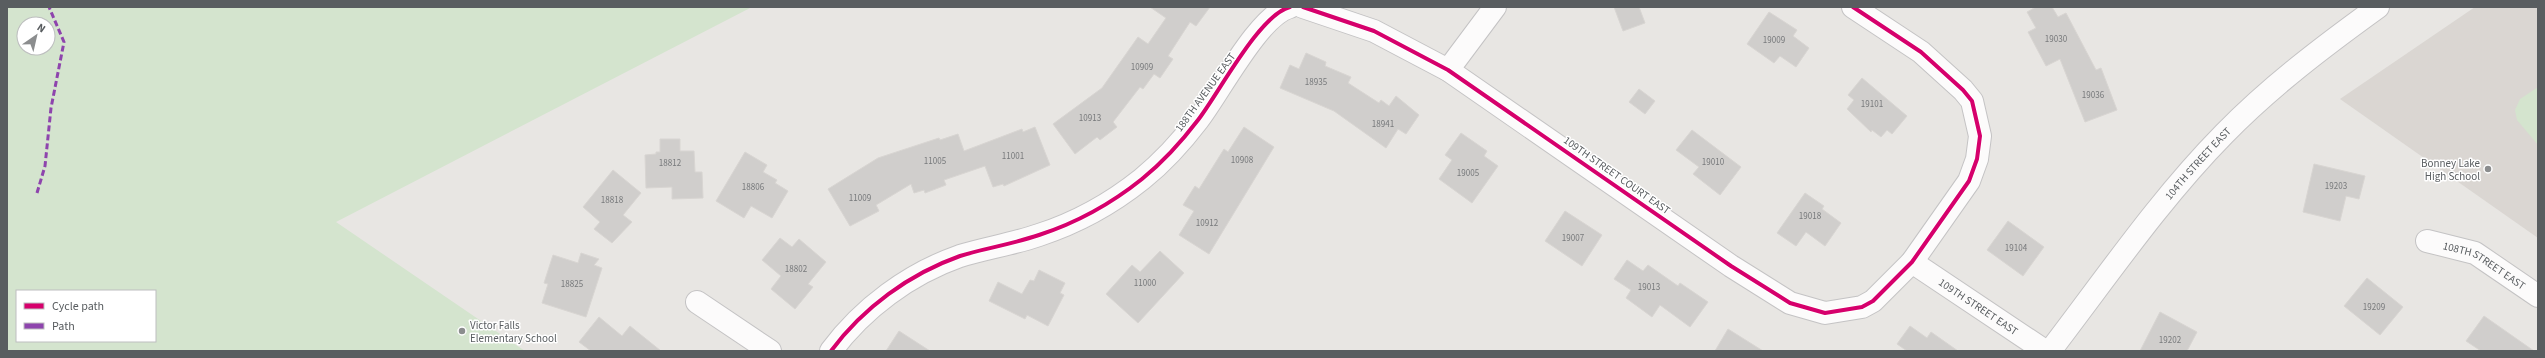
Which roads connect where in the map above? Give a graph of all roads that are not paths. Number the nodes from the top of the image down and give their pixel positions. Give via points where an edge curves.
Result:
1 (1303, 7) edge
2 (1495, 7) edge
3 (1853, 7) edge
4 (2378, 7) edge
5 (1284, 8) edge
6 (1448, 70) junction
7 (2427, 241) dead end
8 (1912, 262) junction
9 (2538, 296) edge
10 (698, 302) dead end
11 (770, 351) edge
12 (831, 351) edge
13 (2045, 351) edge
14 (2050, 351) edge

1 - 6 street, 109TH STREET COURT EAST via 1374,31
2 - 6 street
3 - 8 street, 109TH STREET COURT EAST via 1920,52 1963,90 1972,101 1976,115 1980,136 1977,159 1968,181
4 - 14 street, 104TH STREET EAST via 2290,72 2223,135 2176,186
5 - 12 street, 188TH AVENUE EAST via 1257,33 1198,120 1172,151 1142,178 1109,202 1072,222 1040,235 960,256 926,271 894,290 868,310
6 - 8 street, 109TH STREET COURT EAST via 1731,266 1790,303 1825,313 1862,307 1887,289
7 - 9 street, 108TH STREET EAST via 2476,253
8 - 13 street, 109TH STREET EAST
10 - 11 street

